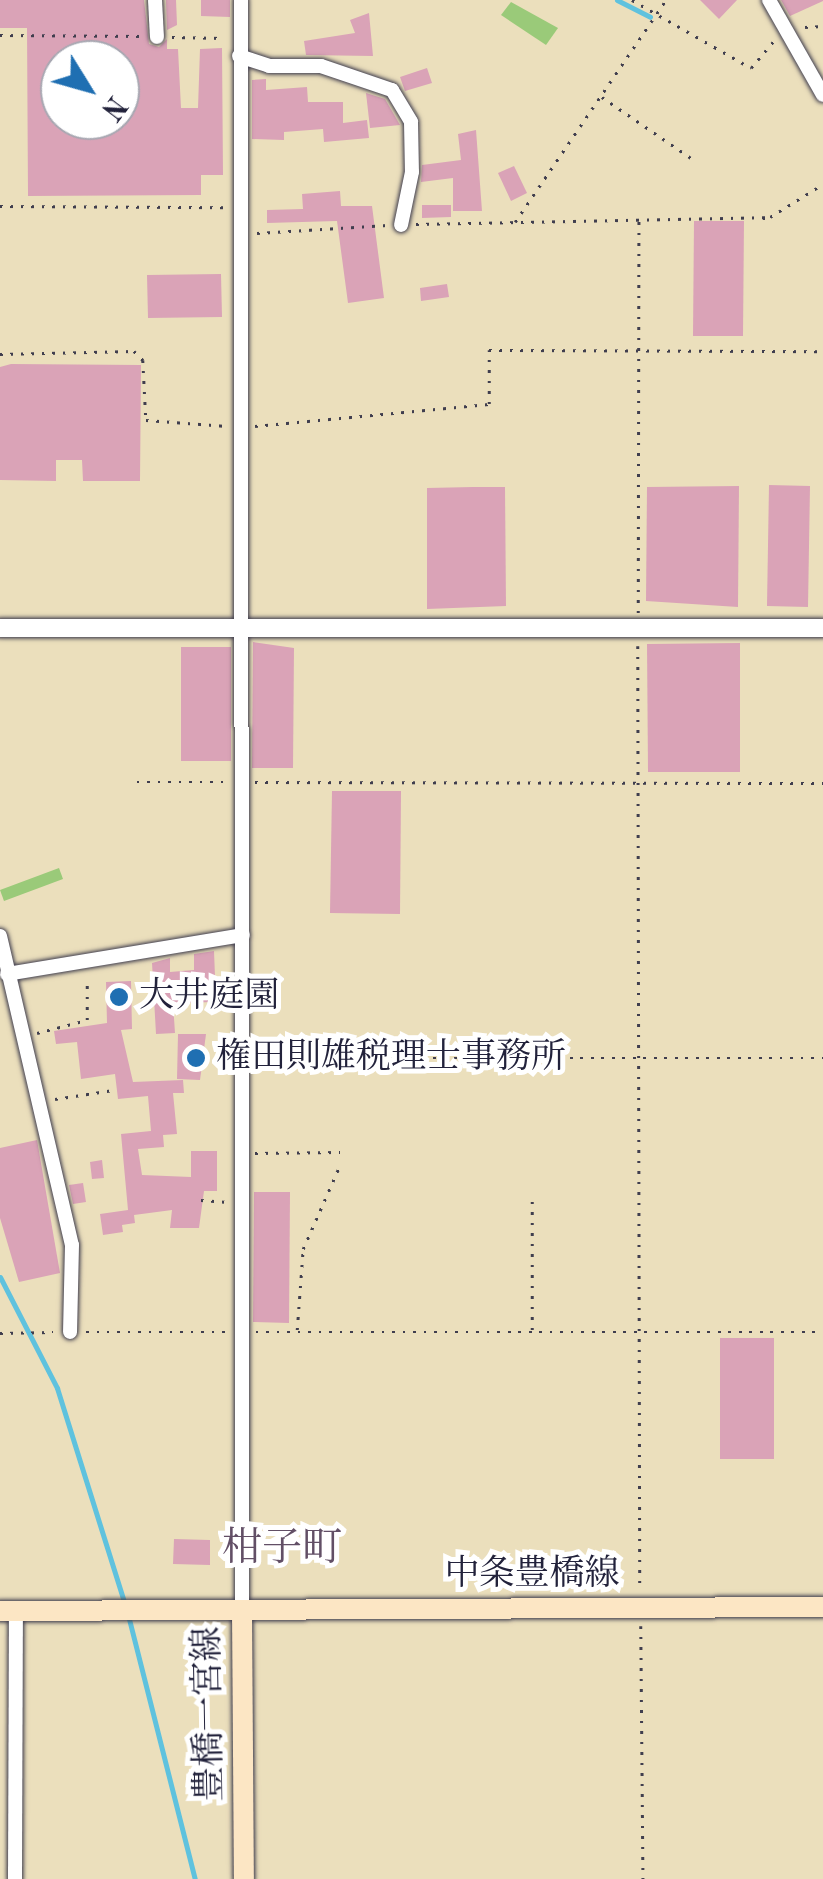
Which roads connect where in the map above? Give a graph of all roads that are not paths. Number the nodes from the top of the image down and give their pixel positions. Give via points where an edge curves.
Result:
1 (156, 0) edge
2 (240, 0) edge
3 (768, 0) edge
4 (157, 37) road end
5 (239, 56) junction
6 (823, 95) edge
7 (402, 224) road end
8 (0, 628) edge
9 (823, 628) edge
10 (242, 631) junction
11 (242, 935) junction
12 (0, 936) edge
13 (5, 974) edge
14 (70, 1332) road end
15 (823, 1607) edge
16 (8, 1610) edge
17 (242, 1610) junction
18 (15, 1879) edge
19 (244, 1879) edge

1 - 4 street
2 - 5 street
3 - 6 street
5 - 7 street via 269,66 321,66 392,90 411,122 412,172
5 - 10 street
8 - 10 street
9 - 10 street
10 - 11 street
11 - 13 street
11 - 17 street
12 - 13 street
13 - 14 street via 72,1245
15 - 17 main road, 中条豊橋線
16 - 17 main road, 豊橋一宮線
16 - 18 street
17 - 19 main road, 豊橋一宮線

